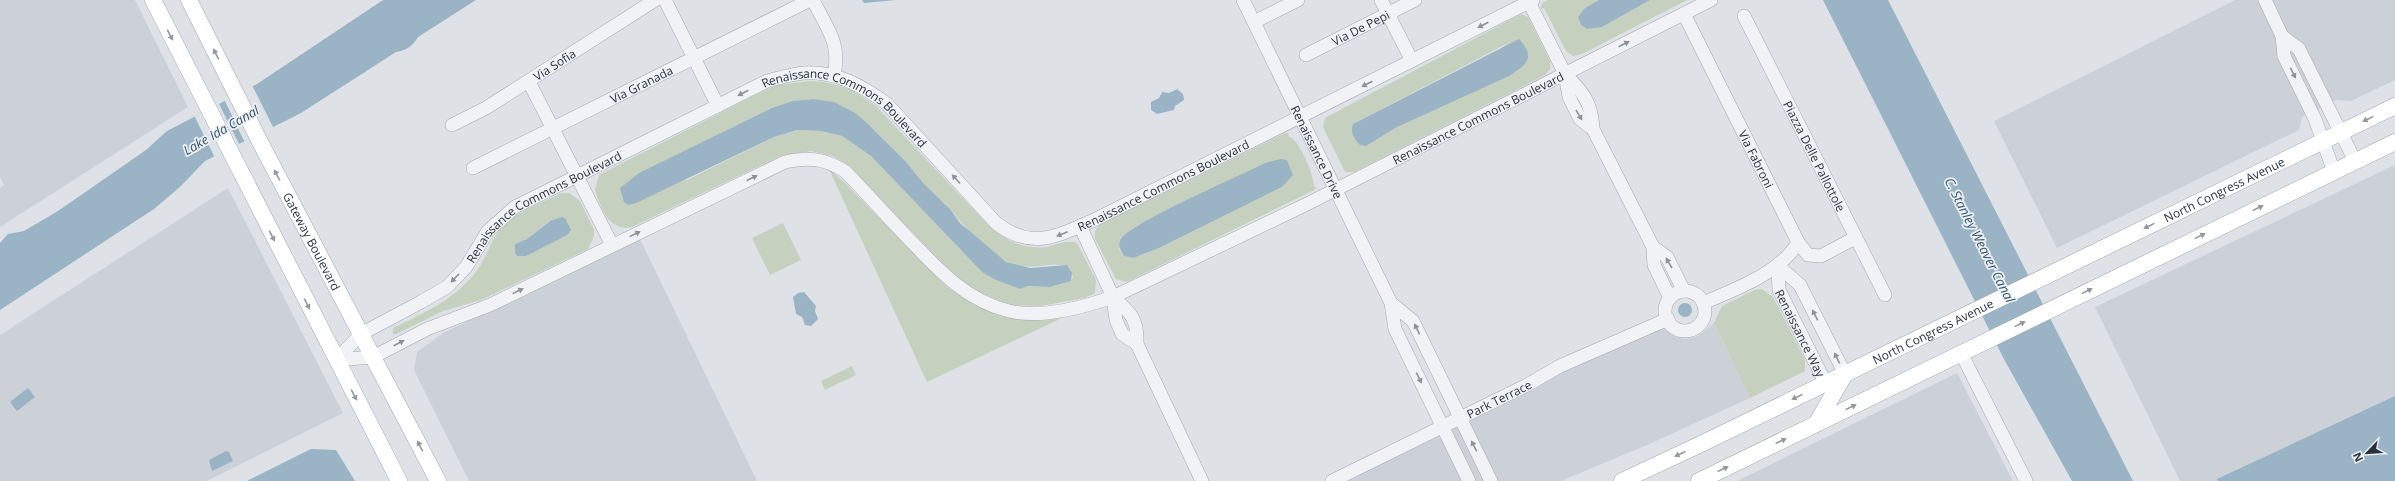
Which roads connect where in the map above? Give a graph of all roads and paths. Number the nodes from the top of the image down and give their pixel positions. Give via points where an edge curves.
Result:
1 (153, 0) edge
2 (189, 0) edge
3 (655, 0) edge
4 (664, 0) edge
5 (810, 0) edge
6 (813, 0) edge
7 (1243, 0) edge
8 (1298, 0) edge
9 (1381, 0) edge
10 (1415, 0) edge
11 (1712, 0) edge
12 (2265, 0) edge
13 (1530, 1) edge
14 (1388, 13) junction
15 (1684, 14) junction
16 (1744, 16) dead end
17 (1254, 22) junction
18 (2282, 36) junction
19 (1306, 55) dead end
20 (694, 58) junction
21 (1412, 61) junction
22 (1565, 74) junction
23 (834, 76) junction
24 (529, 82) junction
25 (718, 106) junction
26 (2395, 106) edge
27 (1301, 116) junction
28 (452, 125) dead end
29 (553, 128) junction
30 (2340, 132) junction
31 (2322, 141) junction
32 (2395, 142) edge
33 (2355, 161) junction
34 (473, 168) dead end
35 (2334, 172) junction
36 (578, 175) junction
37 (1335, 189) junction
38 (1080, 226) junction
39 (1855, 238) junction
40 (1798, 242) junction
41 (612, 245) junction
42 (1653, 247) junction
43 (1778, 266) junction
44 (1684, 291) junction
45 (1885, 295) dead end
46 (1113, 297) junction
47 (1670, 298) junction
48 (1391, 303) junction
49 (1703, 303) junction
50 (1668, 319) junction
51 (360, 334) junction
52 (1961, 353) junction
53 (373, 357) junction
54 (336, 360) junction
55 (1845, 374) junction
56 (1826, 384) junction
57 (1459, 418) junction
58 (1816, 424) junction
59 (1442, 426) junction
60 (399, 481) edge
61 (438, 481) edge
62 (1202, 481) edge
63 (1332, 481) edge
64 (1469, 481) edge
65 (1491, 481) edge
66 (1622, 481) edge
67 (1699, 481) edge
68 (2026, 481) edge

1 -> 54 main road
51 -> 2 main road, Gateway Boulevard
3 - 24 street, Via Sofia
4 - 20 street
5 - 20 street, Via Granada
6 - 23 street via 836,46 838,58
7 - 17 street, Renaissance Drive
8 - 17 street
9 - 14 street
10 - 14 street, Via De Pepi
11 - 15 street, Renaissance Commons Boulevard
12 - 18 street
13 -> 21 street, Renaissance Commons Boulevard
13 - 22 street
14 - 19 street, Via De Pepi
14 - 21 street
22 -> 15 street, Renaissance Commons Boulevard
15 - 40 street, Via Fabroni
16 - 39 street, Piazza Delle Pallottole
17 - 27 street, Renaissance Drive
18 - 30 street via 2299,49
18 -> 31 street via 2284,56 2315,119
20 - 25 street
20 - 29 street, Via Granada
21 -> 27 street, Renaissance Commons Boulevard
22 - 37 street, Renaissance Commons Boulevard
22 - 42 street via 1569,97 1580,119 1593,129
23 -> 25 street, Renaissance Commons Boulevard via 804,73 767,81
38 -> 23 street, Renaissance Commons Boulevard via 1055,237 1036,239 1015,235 1005,230 887,104 867,89
24 - 28 street, Via Sofia
24 - 29 street
25 - 36 street, Renaissance Commons Boulevard
26 -> 30 main road, North Congress Avenue
27 - 37 street, Renaissance Drive
27 - 38 street, Renaissance Commons Boulevard
29 - 34 street, Via Granada
29 - 36 street
30 - 31 main road, North Congress Avenue
30 - 33 street
31 - 35 street
31 -> 55 main road, North Congress Avenue
32 - 33 main road
33 - 35 main road
52 -> 35 main road
36 - 41 street
36 -> 51 street, Renaissance Commons Boulevard via 515,207 499,219 488,231 466,266 447,287
37 - 46 street, Renaissance Commons Boulevard
37 - 48 street, Renaissance Drive
38 - 46 street
39 - 40 street, Via Fabroni via 1821,256 1814,257
39 - 45 street, Piazza Delle Pallottole
40 - 43 street
41 -> 46 street, Renaissance Commons Boulevard via 785,162 803,158 815,159 835,165 846,172 947,279 984,303 1011,312 1048,313 1089,305
53 -> 41 street, Renaissance Commons Boulevard via 427,329 490,305
44 -> 42 street via 1667,258
42 - 47 street via 1654,265
43 - 49 street
55 -> 43 street, Renaissance Way via 1800,285
43 - 56 street, Renaissance Way via 1779,290
44 - 47 street
44 - 49 street via 1696,294
46 - 62 street via 1116,320 1122,334 1137,344
47 - 50 street via 1666,308
57 -> 48 street, Renaissance Drive via 1412,321
48 -> 59 street, Renaissance Drive via 1395,329
49 - 50 street via 1703,320 1695,328 1683,330 1671,324
50 - 57 street, Park Terrace via 1560,366
51 - 53 main road, Gateway Boulevard
51 - 54 street, Renaissance Commons Boulevard
58 -> 52 main road
52 - 68 street
53 - 54 street, Renaissance Commons Boulevard
61 -> 53 main road, Gateway Boulevard
54 -> 60 main road
55 - 56 main road, North Congress Avenue
55 - 58 main road
56 -> 66 main road, North Congress Avenue
57 - 59 street, Park Terrace
65 -> 57 street, Renaissance Drive
67 -> 58 main road
59 - 63 street, Park Terrace
59 - 64 street, Renaissance Drive

